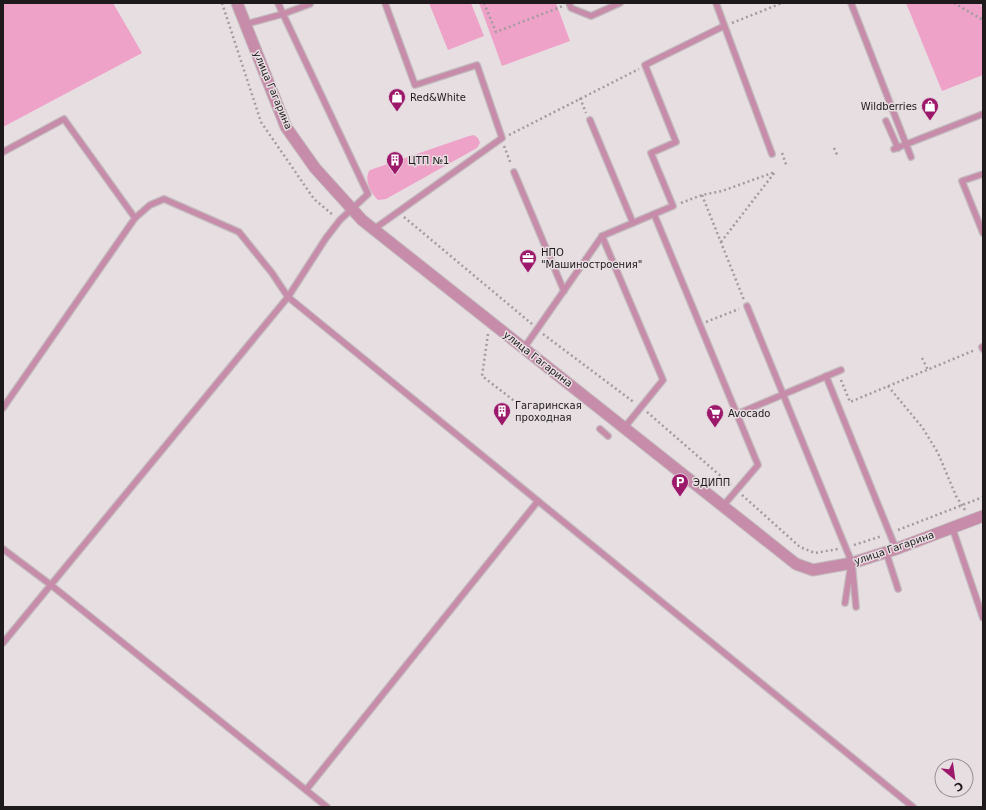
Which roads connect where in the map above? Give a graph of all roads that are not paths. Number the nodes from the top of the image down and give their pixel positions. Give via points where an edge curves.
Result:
1 (237, 3) edge
2 (278, 3) edge
3 (385, 3) edge
4 (569, 3) edge
5 (620, 3) edge
6 (716, 3) edge
7 (851, 3) edge
8 (310, 4) edge
9 (283, 14) junction
10 (246, 24) junction
11 (724, 26) junction
12 (983, 114) edge
13 (590, 120) road end
14 (886, 120) dead end
15 (906, 144) junction
16 (3, 152) edge
17 (772, 154) dead end
18 (911, 157) dead end
19 (514, 172) road end
20 (983, 174) edge
21 (352, 210) junction
22 (654, 214) junction
23 (135, 218) junction
24 (633, 223) junction
25 (374, 229) junction
26 (983, 233) edge
27 (602, 236) junction
28 (564, 290) junction
29 (288, 297) junction
30 (747, 306) road end
31 (524, 348) junction
32 (839, 371) road end
33 (826, 376) junction
34 (783, 395) junction
35 (3, 408) edge
36 (737, 414) junction
37 (624, 428) junction
38 (600, 429) dead end
39 (608, 436) dead end
40 (538, 501) junction
41 (723, 506) junction
42 (978, 518) edge
43 (952, 527) junction
44 (3, 549) edge
45 (891, 551) junction
46 (852, 563) junction
47 (51, 585) junction
48 (898, 589) dead end
49 (845, 603) dead end
50 (856, 607) dead end
51 (983, 618) edge
52 (3, 643) edge
53 (306, 790) junction
54 (327, 807) edge
55 (913, 807) edge

1 - 10 street, улица Гагарина
2 - 9 lane
3 - 25 lane via 415,85 477,65 502,138
4 - 5 lane via 571,8 591,16
6 - 11 lane
7 - 15 lane
8 - 9 lane
9 - 10 lane
9 - 21 lane via 368,194
10 - 21 street, улица Гагарина via 286,127 315,168
11 - 17 lane
11 - 22 lane via 646,65 676,142 651,153 674,206
12 - 15 lane
13 - 24 lane
14 - 15 lane via 896,148
15 - 18 lane
16 - 23 lane via 64,119
19 - 28 lane
20 - 26 lane via 962,181
21 - 25 street, улица Гагарина
21 - 29 lane via 326,238
22 - 24 lane
22 - 36 lane
23 - 29 lane via 150,205 164,199 239,232
23 - 35 lane
24 - 27 lane
25 - 31 street, улица Гагарина
27 - 28 lane
27 - 37 lane via 664,380
28 - 31 lane
29 - 40 lane
29 - 47 lane
30 - 34 lane
31 - 37 street, улица Гагарина
32 - 33 lane
33 - 34 lane
33 - 45 lane via 890,533
34 - 36 lane
34 - 46 lane
36 - 41 lane via 758,465
37 - 41 street, улица Гагарина
38 - 39 lane
40 - 53 lane
40 - 55 lane
41 - 46 street, улица Гагарина via 766,543 796,564 813,570
42 - 43 street, улица Гагарина
43 - 45 street, улица Гагарина
43 - 51 lane
44 - 47 lane
45 - 46 street, улица Гагарина
45 - 48 lane
46 - 49 lane
46 - 50 lane
47 - 52 lane
47 - 53 lane
53 - 54 lane

